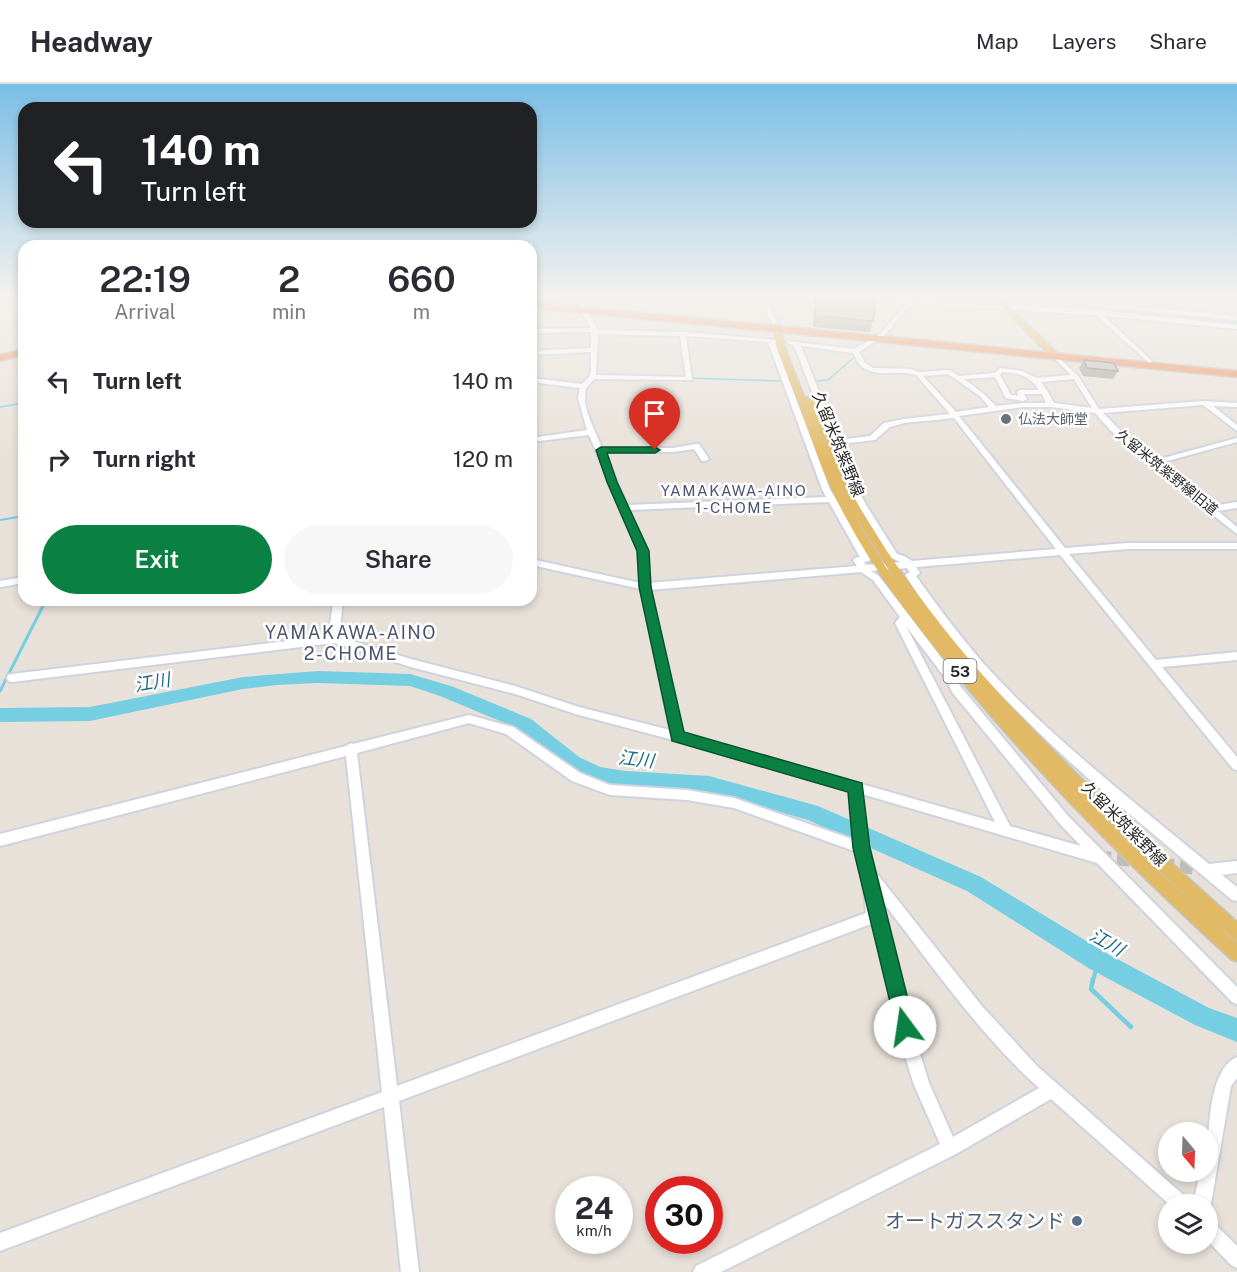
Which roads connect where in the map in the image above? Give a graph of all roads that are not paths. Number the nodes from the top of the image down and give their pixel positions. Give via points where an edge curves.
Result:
1 (593, 353) edge
2 (686, 353) edge
3 (788, 353) edge
4 (788, 353) edge
5 (856, 353) edge
6 (1047, 353) edge
7 (1140, 353) edge
8 (18, 354) edge
9 (1053, 354) junction
10 (0, 358) edge
11 (1149, 362) junction
12 (554, 370) dead end
13 (1237, 372) edge
14 (918, 374) junction
15 (997, 375) junction
16 (592, 377) junction
17 (1076, 377) junction
18 (956, 378) junction
19 (1038, 380) junction
20 (537, 381) edge
21 (552, 382) junction
22 (584, 386) junction
23 (1045, 392) junction
24 (1008, 397) junction
25 (986, 399) junction
26 (1204, 403) junction
27 (1051, 405) junction
28 (1237, 405) edge
29 (994, 408) junction
30 (1097, 411) junction
31 (954, 415) junction
32 (1237, 429) edge
33 (592, 432) junction
34 (537, 439) edge
35 (1237, 440) edge
36 (822, 443) junction
37 (601, 450) junction
38 (705, 459) dead end
39 (1153, 463) junction
40 (832, 500) junction
41 (1237, 505) edge
42 (625, 508) junction
43 (1212, 509) junction
44 (1237, 531) edge
45 (1237, 546) edge
46 (1064, 552) junction
47 (537, 563) edge
48 (911, 565) junction
49 (887, 568) junction
50 (864, 569) junction
51 (18, 581) edge
52 (0, 585) edge
53 (645, 587) junction
54 (337, 606) edge
55 (905, 617) junction
56 (334, 639) junction
57 (1237, 656) edge
58 (1155, 664) junction
59 (12, 678) dead end
60 (677, 736) junction
61 (351, 748) junction
62 (1237, 765) edge
63 (856, 788) junction
64 (1005, 829) junction
65 (0, 840) edge
66 (862, 848) junction
67 (1098, 857) junction
68 (1237, 867) edge
69 (1208, 870) junction
70 (868, 872) junction
71 (1237, 895) edge
72 (1237, 932) edge
73 (1237, 953) edge
74 (1237, 997) edge
75 (1237, 1065) edge
76 (1053, 1089) junction
77 (390, 1098) junction
78 (950, 1148) junction
79 (1170, 1194) edge
80 (1204, 1194) edge
81 (1218, 1239) edge
82 (0, 1242) edge
83 (1237, 1259) edge
84 (410, 1272) edge
85 (702, 1272) edge

1 - 16 street
2 - 16 street via 690,379
3 - 36 main road, 久留米筑紫野線 / 53
4 - 36 street
5 - 14 street via 862,364 872,370 910,370
6 - 9 highway
7 - 11 street
8 - 10 highway
9 - 11 highway
9 - 13 highway
9 - 17 street, 久留米筑紫野線旧道
11 - 13 highway
12 - 21 street
14 - 18 street via 949,372
14 - 31 street
15 - 18 street
15 - 19 street via 1000,370 1019,370
15 - 24 street
16 - 22 street
17 - 19 street
17 - 30 street, 久留米筑紫野線旧道
18 - 25 street
19 - 23 street
20 - 21 street
21 - 22 street
22 - 33 street via 581,398
23 - 24 street via 1020,392 1023,399
23 - 27 street
24 - 25 street
25 - 29 street
26 - 28 street
26 - 30 street
26 - 32 street
27 - 29 street
27 - 30 street
29 - 31 street
30 - 39 street, 久留米筑紫野線旧道
31 - 36 street via 887,425 872,438
31 - 46 street
33 - 34 street
33 - 37 street
35 - 39 street
36 - 40 street
36 - 48 street via 849,479 894,556 901,556
36 - 49 main road, 久留米筑紫野線 / 53 via 839,495
37 - 38 street via 673,450 696,446
37 - 42 street
39 - 43 street, 久留米筑紫野線旧道
40 - 42 street
40 - 50 street via 866,559 858,560
41 - 43 street
42 - 53 street via 643,551
43 - 44 street, 久留米筑紫野線旧道
45 - 46 street via 1173,544
46 - 48 street
46 - 58 street
47 - 53 street
48 - 49 street
48 - 69 street via 915,573 910,575 933,611 984,671 1076,761
49 - 50 street
49 - 72 main road, 久留米筑紫野線 / 53 via 972,672 1073,782
49 - 73 main road, 久留米筑紫野線 / 53 via 960,672 1024,745 1163,886
50 - 53 street
50 - 55 street via 876,578
51 - 52 street
53 - 60 street
54 - 56 street
55 - 64 street via 900,623
55 - 67 street via 956,689
56 - 59 street
56 - 60 street
57 - 58 street
58 - 62 street
60 - 63 street
61 - 65 street
61 - 66 street via 469,719 509,730 576,777 609,790 734,802
61 - 77 street
63 - 64 street
63 - 66 street
64 - 67 street
66 - 70 street
67 - 74 street
68 - 69 street
69 - 71 street
70 - 76 street via 976,1010
70 - 77 street via 873,917
70 - 78 street via 911,1050
75 - 80 street via 1224,1083
76 - 78 street
76 - 79 street
77 - 82 street
77 - 84 street
78 - 85 street
81 - 83 street

